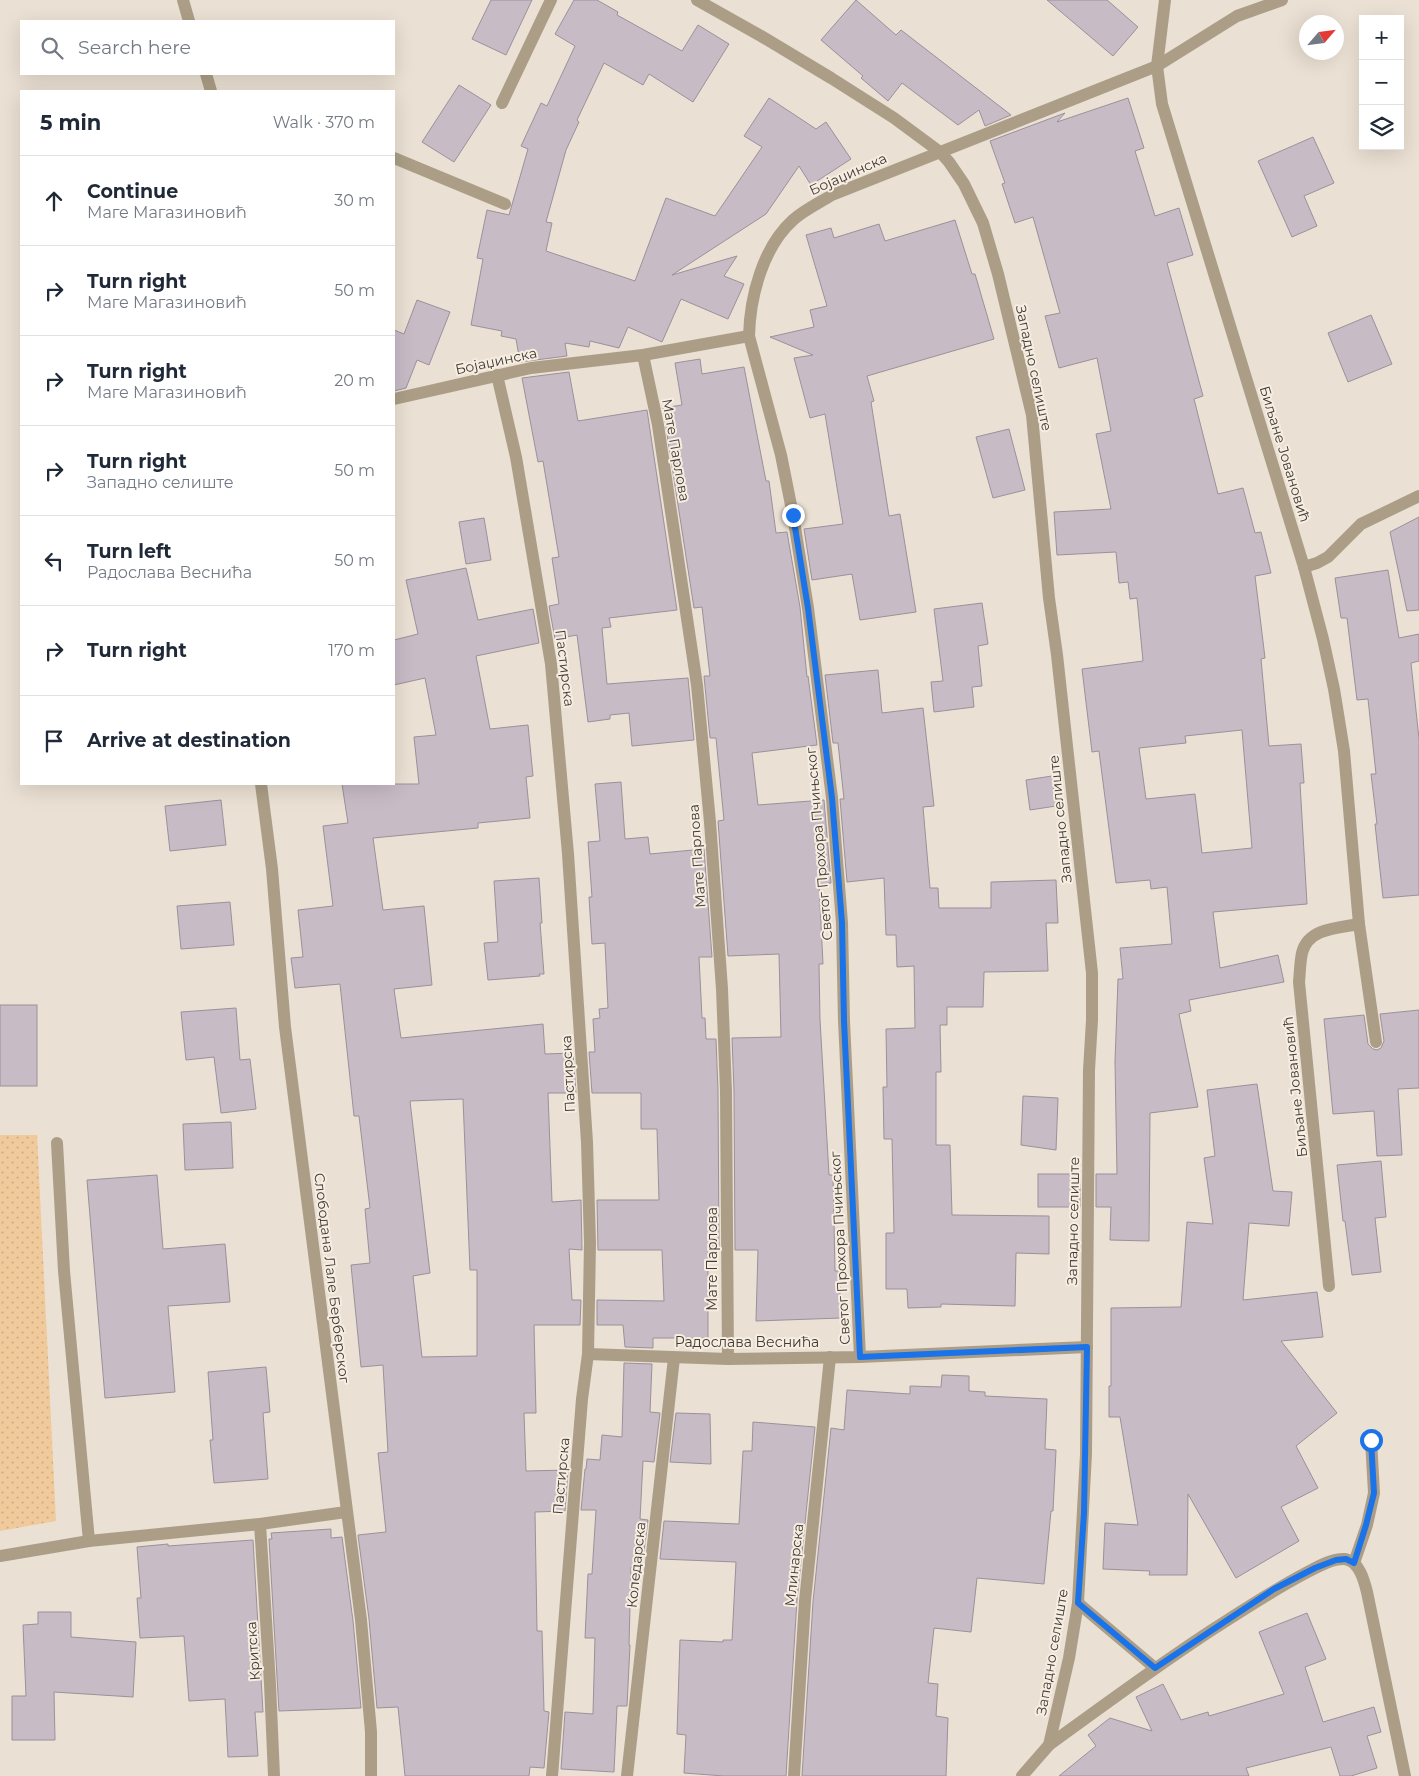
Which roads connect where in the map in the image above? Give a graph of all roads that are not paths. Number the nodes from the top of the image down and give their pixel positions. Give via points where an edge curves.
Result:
1 (183, 0) edge
2 (551, 0) edge
3 (696, 0) edge
4 (1164, 0) edge
5 (1282, 0) edge
6 (190, 20) edge
7 (1157, 66) junction
8 (206, 75) edge
9 (212, 90) edge
10 (502, 103) dead end
11 (940, 152) junction
12 (395, 158) edge
13 (505, 204) dead end
14 (749, 336) junction
15 (643, 355) junction
16 (497, 375) junction
17 (395, 400) edge
18 (1419, 496) edge
19 (1304, 567) junction
20 (262, 785) edge
21 (1359, 924) junction
22 (1376, 1042) dead end
23 (57, 1143) dead end
24 (1329, 1286) dead end
25 (1087, 1347) junction
26 (588, 1354) junction
27 (830, 1357) junction
28 (860, 1357) junction
29 (674, 1358) junction
30 (728, 1359) junction
31 (1371, 1440) dead end
32 (346, 1512) junction
33 (260, 1524) junction
34 (89, 1541) junction
35 (0, 1556) edge
36 (1354, 1563) junction
37 (1078, 1603) junction
38 (1155, 1668) junction
39 (1049, 1744) junction
40 (274, 1776) edge
41 (371, 1776) edge
42 (552, 1776) edge
43 (627, 1776) edge
44 (794, 1776) edge
45 (1022, 1776) edge
46 (1405, 1776) edge

1 - 6 street
2 - 10 street
3 - 11 street, Западно селиште via 831,78
4 - 7 street, Биљане Јовановић
5 - 7 street, Бојаџинска via 1237,16
7 - 11 street, Бојаџинска
7 - 19 street, Биљане Јовановић via 1171,137
8 - 9 street
11 - 14 street, Бојаџинска via 832,195 794,219 781,233 765,262 753,297
11 - 25 street, Западно селиште via 964,184 983,223 1032,415 1049,598 1092,973
12 - 13 street
14 - 15 street, Бојаџинска
14 - 28 street, Светог Прохора Пчињског via 781,455 793,515 832,798 842,923
15 - 16 street, Бојаџинска
15 - 30 street, Мате Парлова via 659,434 696,675 710,822 726,1091
16 - 17 street, Бојаџинска
16 - 26 street, Пастирска via 518,466 554,692 587,1142 590,1243
18 - 19 street via 1361,524 1328,557
19 - 21 street, Биљане Јовановић via 1323,639 1344,751
20 - 32 street, Слободана Лале Берберског via 285,1027
21 - 22 street, Биљане Јовановић
21 - 24 street, Биљане Јовановић via 1319,932 1311,938 1302,953 1299,982
23 - 34 street via 64,1271
25 - 28 street, Радослава Веснића
25 - 37 street, Западно селиште via 1085,1484
26 - 29 street, Радослава Веснића
26 - 42 street, Пастирска
27 - 28 street, Радослава Веснића
27 - 30 street, Радослава Веснића
27 - 44 street, Млинарска via 805,1601
29 - 30 street, Радослава Веснића
29 - 43 street, Коледарска
31 - 36 street via 1374,1493
32 - 33 street
32 - 41 street, Слободана Лале Берберског via 368,1680
33 - 34 street
33 - 40 street, Критска
34 - 35 street
36 - 38 street via 1346,1559 1336,1560 1274,1589
36 - 46 street via 1367,1592
37 - 38 street
37 - 39 street, Западно селиште
38 - 39 street
39 - 45 street, Западно селиште

